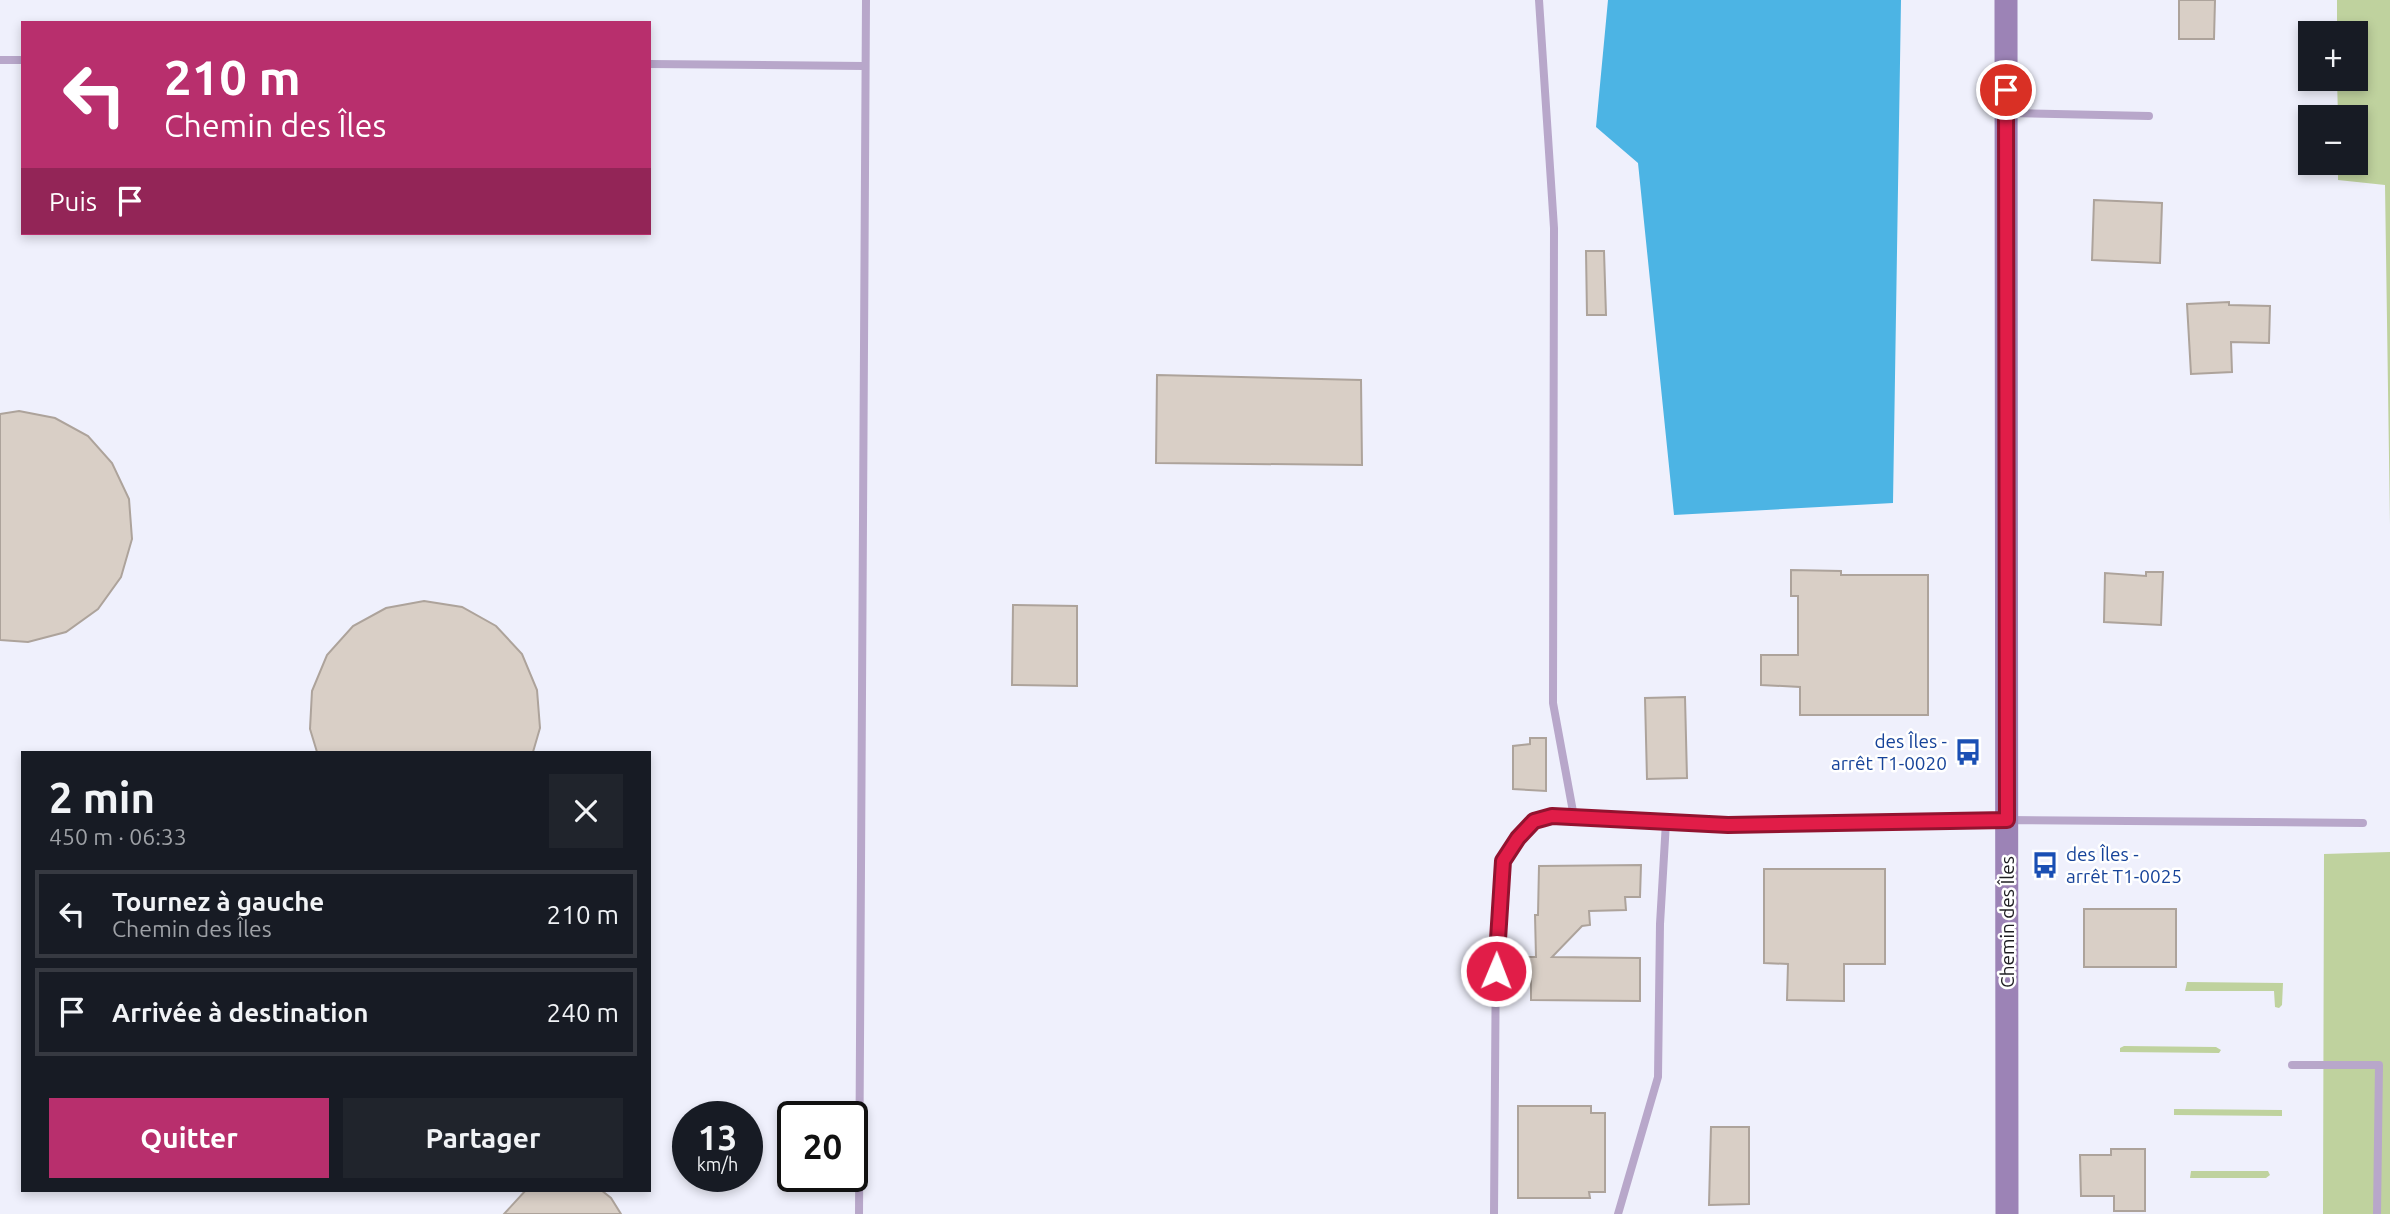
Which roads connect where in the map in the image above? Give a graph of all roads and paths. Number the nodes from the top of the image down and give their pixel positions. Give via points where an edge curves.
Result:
1 (866, 0) edge
2 (1539, 0) edge
3 (2006, 0) edge
4 (0, 60) edge
5 (21, 60) edge
6 (651, 64) edge
7 (863, 66) junction
8 (2006, 113) junction
9 (2149, 116) dead end
10 (1574, 817) junction
11 (2007, 820) junction
12 (1666, 822) junction
13 (2363, 823) dead end
14 (2292, 1065) dead end
15 (859, 1214) edge
16 (1494, 1214) edge
17 (1618, 1214) edge
18 (2007, 1214) edge
19 (2377, 1214) edge

1 - 7 lane
2 - 10 lane via 1554,228 1553,703
3 - 8 main road, Chemin des Îles
4 - 5 lane
6 - 7 lane
7 - 15 lane
8 - 9 lane
8 - 11 main road, Chemin des Îles
10 - 12 lane
10 - 16 lane via 1534,821 1503,861 1496,943
11 - 12 lane
11 - 13 lane
11 - 18 main road, Chemin des Îles
12 - 17 lane via 1658,1077
14 - 19 lane via 2379,1065

